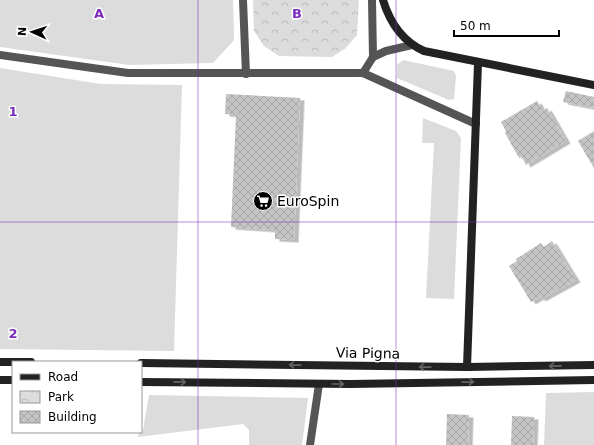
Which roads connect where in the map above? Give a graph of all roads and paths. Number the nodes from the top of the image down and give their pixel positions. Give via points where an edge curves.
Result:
1 (243, 0) edge
2 (372, 0) edge
3 (383, 0) edge
4 (412, 45) junction
5 (0, 55) edge
6 (373, 57) junction
7 (478, 63) junction
8 (363, 73) junction
9 (246, 74) junction
10 (594, 85) edge
11 (476, 124) junction
12 (0, 362) edge
13 (12, 362) edge
14 (142, 363) edge
15 (594, 366) edge
16 (467, 368) junction
17 (0, 380) edge
18 (12, 380) edge
19 (594, 380) edge
20 (142, 382) edge
21 (319, 384) junction
22 (310, 445) edge

1 - 9 street
2 - 6 street
3 - 4 main road via 395,27
4 - 6 street
4 - 7 main road via 424,51
5 - 9 street via 128,73
6 - 8 street
7 - 10 main road
7 - 11 main road
8 - 9 street
8 - 11 street
11 - 16 main road
12 - 13 main road
16 -> 14 main road, Via Pigna
15 -> 16 main road, Via Pigna
17 - 18 main road
21 -> 19 main road
20 -> 21 main road
21 - 22 street

